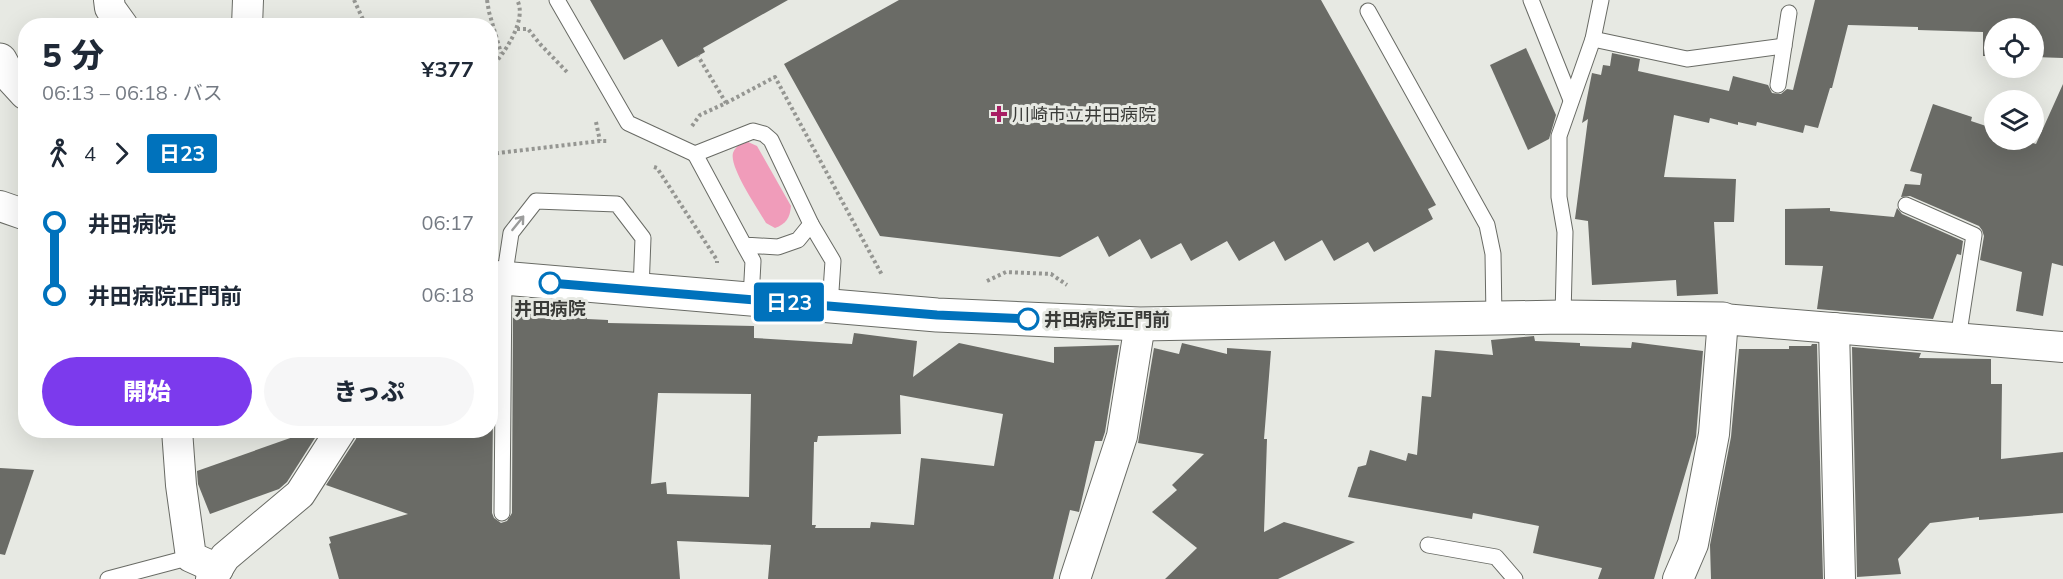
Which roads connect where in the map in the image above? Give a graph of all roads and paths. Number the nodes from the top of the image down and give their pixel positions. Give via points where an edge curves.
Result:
1 (109, 0) edge
2 (248, 0) edge
3 (354, 0) edge
4 (487, 0) edge
5 (517, 0) edge
6 (557, 0) edge
7 (1531, 0) edge
8 (1601, 0) edge
9 (1368, 12) dead end
10 (1788, 13) dead end
11 (117, 18) edge
12 (247, 18) edge
13 (362, 18) edge
14 (491, 18) edge
15 (518, 28) junction
16 (1593, 39) junction
17 (498, 44) edge
18 (1784, 46) junction
19 (501, 54) junction
20 (698, 56) dead end
21 (498, 58) edge
22 (0, 60) edge
23 (569, 74) dead end
24 (18, 84) edge
25 (1778, 86) dead end
26 (1571, 100) junction
27 (726, 103) junction
28 (596, 121) dead end
29 (686, 133) dead end
30 (600, 141) dead end
31 (694, 154) junction
32 (665, 159) dead end
33 (657, 168) dead end
34 (1906, 205) dead end
35 (0, 206) edge
36 (18, 212) edge
37 (811, 224) junction
38 (744, 245) junction
39 (498, 275) edge
40 (498, 278) edge
41 (986, 281) dead end
42 (886, 283) dead end
43 (1068, 286) dead end
44 (641, 290) junction
45 (751, 299) junction
46 (830, 306) junction
47 (1563, 317) junction
48 (1494, 318) junction
49 (1723, 319) junction
50 (1140, 324) junction
51 (498, 325) edge
52 (1834, 328) junction
53 (1958, 339) junction
54 (2063, 346) edge
55 (178, 438) edge
56 (335, 438) edge
57 (502, 513) dead end
58 (1428, 545) dead end
59 (191, 557) junction
60 (215, 574) edge
61 (108, 579) edge
62 (1074, 579) edge
63 (1515, 579) edge
64 (1678, 579) edge
65 (1840, 579) edge

1 - 11 street
2 - 12 street
3 - 13 path
4 - 14 path
5 - 15 path
6 - 31 lane via 628,123
7 - 26 lane
8 - 16 lane
9 - 48 lane via 1487,225
10 - 18 lane
15 - 19 path
15 - 23 path via 528,29
16 - 18 lane via 1687,59
16 - 26 lane
17 - 19 path
18 - 25 lane
19 - 21 path
20 - 27 path
22 - 24 street
26 - 47 lane via 1559,136 1559,197 1565,232
27 - 29 path via 700,116
27 - 42 path via 775,76
28 - 30 path
31 - 37 lane via 753,131 764,134 771,140
31 - 38 lane
32 - 33 path
34 - 53 lane via 1974,236
35 - 36 street
37 - 38 lane via 798,240 778,247
37 - 46 lane via 833,261
38 - 45 lane via 753,261
39 -> 44 lane via 511,232 536,201 617,204 643,238
40 - 44 street
41 - 43 path via 1006,272 1051,274
44 - 45 street
45 - 46 street
46 - 50 street
47 - 48 street
47 - 49 street
48 - 50 street
49 - 52 street
49 - 64 street via 1714,434 1693,544
50 - 62 street via 1122,436
51 - 57 lane
52 - 53 street
52 - 65 street
53 - 54 street
55 - 59 street
56 - 60 street via 300,494 225,557
58 - 63 lane via 1496,557
59 - 60 street
59 - 61 lane

